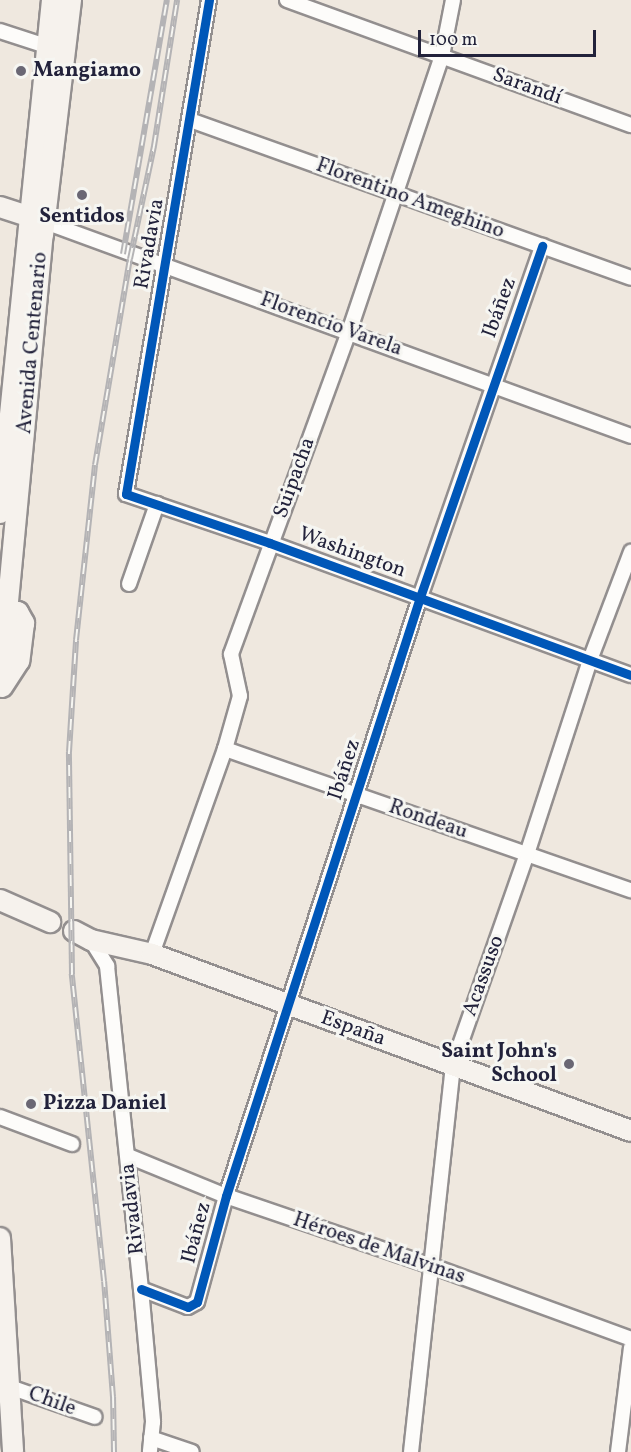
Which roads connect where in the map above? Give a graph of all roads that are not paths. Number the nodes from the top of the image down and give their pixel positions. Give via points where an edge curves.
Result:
1 (52, 0) edge
2 (70, 0) edge
3 (209, 0) edge
4 (287, 0) edge
5 (453, 0) edge
6 (0, 31) edge
7 (55, 49) junction
8 (442, 57) junction
9 (190, 120) junction
10 (631, 125) edge
11 (395, 193) junction
12 (0, 207) edge
13 (37, 219) junction
14 (542, 246) junction
15 (165, 264) junction
16 (631, 278) edge
17 (349, 332) junction
18 (15, 384) edge
19 (492, 386) junction
20 (631, 436) edge
21 (126, 494) joint
22 (157, 504) junction
23 (0, 513) edge
24 (270, 543) junction
25 (631, 552) edge
26 (628, 573) edge
27 (129, 584) dead end
28 (420, 597) junction
29 (4, 611) edge
30 (590, 660) junction
31 (631, 675) edge
32 (0, 688) edge
33 (225, 749) junction
34 (356, 795) junction
35 (527, 854) junction
36 (631, 890) edge
37 (0, 900) edge
38 (50, 922) dead end
39 (82, 936) joint
40 (125, 949) junction
41 (152, 954) junction
42 (107, 966) junction
43 (288, 1005) junction
44 (453, 1065) junction
45 (0, 1117) edge
46 (631, 1131) edge
47 (72, 1144) dead end
48 (128, 1156) junction
49 (226, 1196) junction
50 (0, 1238) edge
51 (432, 1266) junction
52 (141, 1289) junction
53 (631, 1339) edge
54 (631, 1348) edge
55 (4, 1385) edge
56 (95, 1418) dead end
57 (151, 1445) edge
58 (13, 1452) edge
59 (192, 1452) edge
60 (411, 1452) edge
61 (618, 1452) edge

1 - 7 main road, Avenida Centenario
2 - 7 main road, Avenida Centenario
3 - 9 street, Rivadavia
4 - 8 street, Sarandí
5 - 8 street, Suipacha
6 - 7 street
7 - 13 main road, Avenida Centenario
8 - 10 street, Sarandí
8 - 11 street, Suipacha
9 - 11 street, Florentino Ameghino
9 - 15 street, Rivadavia
11 - 14 street, Florentino Ameghino
11 - 17 street, Suipacha
12 - 13 main road
13 - 15 street, Florencio Varela
13 - 18 main road, Avenida Centenario
14 - 16 street, Florentino Ameghino
14 - 19 street, Ibáñez
15 - 17 street, Florencio Varela
15 - 21 street, Rivadavia
17 - 19 street, Florencio Varela
17 - 24 street, Suipacha
18 - 23 main road, Avenida Centenario
18 - 29 main road, Avenida Centenario
19 - 20 street, Florencio Varela
19 - 28 street, Ibáñez
21 - 22 street, Washington
22 - 24 street, Washington
22 - 27 street
24 - 28 street, Washington
24 - 33 street, Suipacha via 231,654 240,696
25 - 26 street, Acassuso
26 - 30 street, Acassuso
28 - 30 street, Washington
28 - 34 street, Ibáñez
29 - 32 main road via 18,612 24,624 19,662
30 - 31 street, Washington
30 - 35 street, Acassuso
33 - 34 street, Rondeau
33 - 41 street, Suipacha
34 - 35 street, Rondeau
34 - 43 street, Ibáñez
35 - 36 street, Rondeau
35 - 44 street, Acassuso
37 - 38 main road
39 - 40 main road, España
39 - 42 street, Rivadavia
40 - 41 main road, España
40 - 42 street via 116,953
41 - 43 main road, España
42 - 48 street, Rivadavia
43 - 44 main road, España
43 - 49 street, Ibáñez
44 - 46 main road, España
44 - 51 street, Acassuso
45 - 47 street
48 - 49 street, Héroes de Malvinas
48 - 52 street, Rivadavia
49 - 51 street, Héroes de Malvinas
49 - 52 street, Ibáñez via 193,1307
50 - 55 main road
51 - 53 street, Héroes de Malvinas
51 - 60 street, Acassuso
52 - 57 street, Rivadavia via 153,1422
54 - 61 street
55 - 56 street, Chile
55 - 58 main road
57 - 59 street

